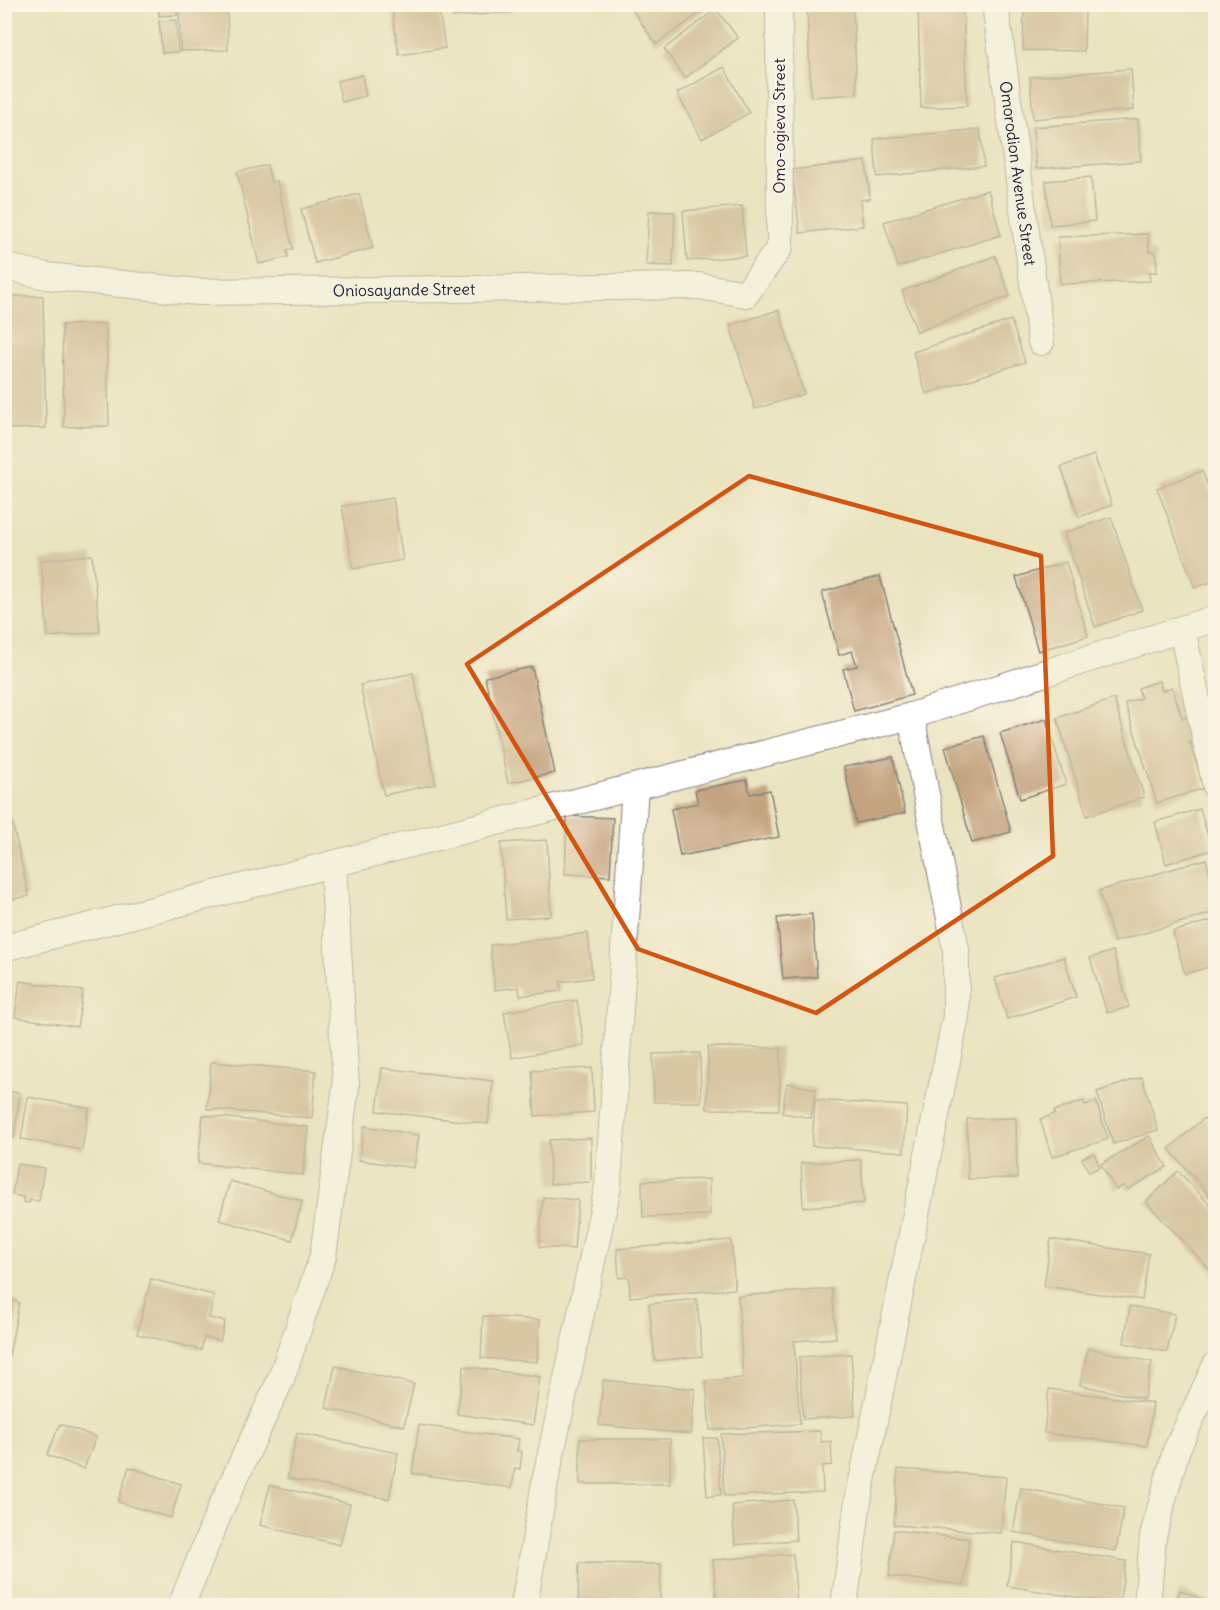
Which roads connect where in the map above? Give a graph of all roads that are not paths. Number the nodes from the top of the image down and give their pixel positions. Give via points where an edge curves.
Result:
1 (779, 4) edge
2 (995, 4) edge
3 (780, 248) joint
4 (4, 266) edge
5 (1041, 342) dead end
6 (1215, 618) edge
7 (1182, 630) junction
8 (911, 716) junction
9 (635, 787) junction
10 (1215, 787) edge
11 (333, 864) junction
12 (4, 948) edge
13 (1215, 1365) edge
14 (182, 1605) edge
15 (524, 1605) edge
16 (844, 1605) edge
17 (1147, 1605) edge

1 - 3 street, Omo-ogieva Street
2 - 5 street, Omorodion Avenue Street
3 - 4 street, Oniosayande Street via 747,294 699,286 198,292 46,276
6 - 7 street
7 - 8 street
7 - 10 street
8 - 9 street
8 - 16 street via 956,950 956,1016 858,1501
9 - 11 street
9 - 15 street via 608,1186 545,1482
11 - 12 street
11 - 14 street via 346,1086 323,1256 281,1379 220,1510
13 - 17 street via 1176,1451 1153,1536

